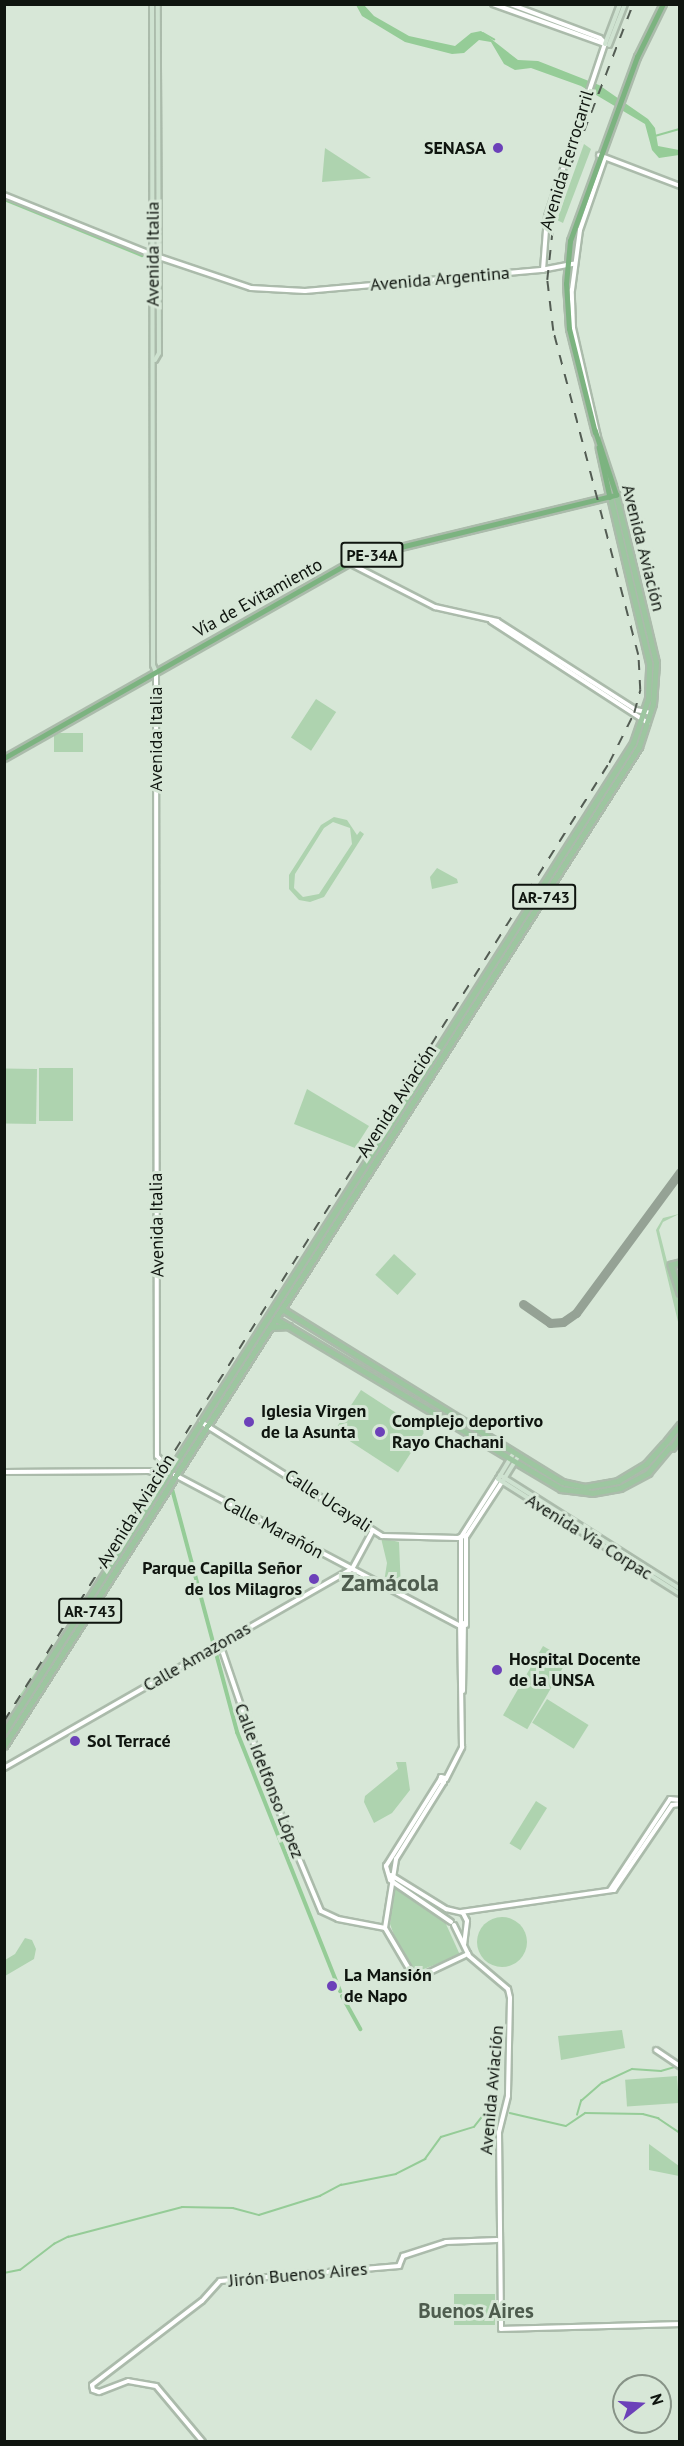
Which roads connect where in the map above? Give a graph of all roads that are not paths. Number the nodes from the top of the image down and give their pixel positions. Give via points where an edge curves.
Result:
1 (152, 4) edge
2 (493, 4) edge
3 (510, 4) edge
4 (620, 4) edge
5 (625, 4) edge
6 (663, 4) edge
7 (158, 5) edge
8 (607, 44) junction
9 (599, 155) junction
10 (605, 158) junction
11 (680, 186) edge
12 (4, 195) edge
13 (155, 256) junction
14 (573, 264) junction
15 (567, 265) junction
16 (543, 270) junction
17 (570, 323) junction
18 (597, 434) junction
19 (610, 497) junction
20 (349, 563) junction
21 (491, 621) junction
22 (156, 672) junction
23 (648, 712) junction
24 (643, 720) junction
25 (648, 723) junction
26 (4, 758) edge
27 (680, 1263) edge
28 (292, 1293) junction
29 (680, 1293) edge
30 (274, 1305) junction
31 (284, 1310) junction
32 (269, 1312) junction
33 (296, 1317) junction
34 (278, 1320) junction
35 (295, 1327) junction
36 (269, 1329) junction
37 (352, 1355) junction
38 (349, 1360) junction
39 (200, 1421) junction
40 (206, 1425) junction
41 (680, 1425) edge
42 (680, 1436) edge
43 (667, 1445) junction
44 (515, 1456) junction
45 (512, 1462) junction
46 (170, 1470) junction
47 (4, 1472) edge
48 (174, 1475) junction
49 (166, 1476) junction
50 (501, 1479) junction
51 (373, 1530) junction
52 (467, 1535) junction
53 (461, 1537) junction
54 (352, 1569) junction
55 (680, 1589) edge
56 (680, 1594) edge
57 (463, 1627) junction
58 (218, 1646) junction
59 (18, 1711) junction
60 (24, 1714) junction
61 (4, 1732) edge
62 (4, 1746) edge
63 (4, 1768) edge
64 (443, 1779) junction
65 (680, 1802) edge
66 (386, 1866) junction
67 (391, 1875) junction
68 (395, 1883) junction
69 (389, 1888) junction
70 (480, 1909) junction
71 (459, 1912) junction
72 (466, 1923) junction
73 (453, 1924) junction
74 (385, 1928) junction
75 (464, 1945) junction
76 (468, 1954) junction
77 (656, 2050) dead end
78 (680, 2066) edge
79 (497, 2240) junction
80 (680, 2324) edge
81 (203, 2442) edge

1 - 13 main road, Avenida Italia
2 - 8 street via 597,44
3 - 8 street
4 - 8 main road, Avenida Ferrocarril
5 - 8 main road, Avenida Ferrocarril
6 - 9 highway, Avenida Aviación
7 - 13 main road
8 - 16 street, Avenida Ferrocarril via 547,217
9 - 10 street
9 - 15 highway, Avenida Aviación via 577,212
10 - 11 street
10 - 14 street via 583,219
12 - 13 street, Avenida Argentina
13 - 16 street, Avenida Argentina via 247,288 305,291
13 - 22 main road, Avenida Italia via 159,353 154,362
14 - 15 street, Avenida Argentina
14 - 17 street
15 - 16 street, Avenida Argentina
15 - 17 highway, Avenida Aviación
17 - 18 highway, Avenida Aviación
18 - 19 highway, Avenida Aviación
18 - 19 highway, Avenida Aviación
19 - 20 highway, Vía de Evitamiento / PE-34A via 388,550
19 - 23 main road, Avenida Aviación / AR-743 via 648,653
19 - 23 main road, Avenida Aviación / AR-743 via 654,653
20 - 21 street via 435,607
20 - 22 highway, Vía de Evitamiento / PE-34A
21 - 23 street
21 - 24 street via 510,637
22 - 26 highway, Vía de Evitamiento / PE-34A
22 - 46 street, Avenida Italia via 157,1456
23 - 24 main road, Avenida Aviación / AR-743
23 - 25 main road, Avenida Aviación / AR-743
24 - 25 street
24 - 30 main road, Avenida Aviación / AR-743 via 620,765
25 - 28 main road, Avenida Aviación / AR-743 via 620,778
27 - 29 main road via 671,1265
28 - 31 main road, Avenida Aviación / AR-743
28 - 33 main road via 291,1309
30 - 31 main road
30 - 32 main road, Avenida Aviación / AR-743
31 - 33 main road
31 - 34 main road, Avenida Aviación / AR-743
32 - 34 main road
32 - 39 main road, Avenida Aviación / AR-743
33 - 37 main road
34 - 35 main road
34 - 36 main road, Avenida Aviación / AR-743
35 - 36 main road
35 - 38 main road
36 - 40 main road, Avenida Aviación / AR-743
37 - 38 main road
37 - 44 main road
38 - 45 main road
39 - 40 street, Calle Ucayali
39 - 46 main road, Avenida Aviación / AR-743
40 - 48 main road, Avenida Aviación / AR-743
40 - 51 street, Calle Ucayali
41 - 43 main road
42 - 43 main road
43 - 44 main road via 628,1476 594,1486 562,1482
43 - 45 main road via 661,1459 631,1484 592,1493 561,1489
44 - 45 main road
44 - 45 main road
45 - 50 main road
46 - 49 main road, Avenida Aviación / AR-743
47 - 49 street via 149,1471
48 - 54 street, Calle Marañón
48 - 60 main road, Avenida Aviación / AR-743
49 - 59 main road, Avenida Aviación / AR-743
50 - 52 street
50 - 53 street
50 - 55 main road, Avenida Vía Corpac
50 - 56 main road, Avenida Vía Corpac
51 - 53 street, Calle Ucayali via 385,1537
51 - 54 street
52 - 53 street, Calle Ucayali
52 - 57 street
53 - 57 street
54 - 57 street, Calle Marañón
54 - 58 street, Calle Amazonas
57 - 64 street via 462,1747
58 - 63 street, Calle Amazonas
58 - 74 street, Calle Idelfonso López via 265,1777 325,1916
59 - 60 main road
59 - 61 main road, Avenida Aviación / AR-743
60 - 62 main road, Avenida Aviación / AR-743
64 - 66 street
64 - 67 street
65 - 70 street via 670,1799 610,1890
66 - 67 street
66 - 67 street
67 - 68 street
67 - 69 street
67 - 71 street
68 - 69 street
68 - 73 street
69 - 74 street
70 - 71 street
70 - 72 street
71 - 72 street
71 - 73 street
72 - 73 street
72 - 75 street, Avenida Aviación
73 - 75 street, Avenida Aviación
74 - 76 street via 415,1978
75 - 76 street, Avenida Aviación
76 - 79 street, Avenida Aviación via 508,1989 511,2002 508,2097 499,2132
77 - 78 street
79 - 80 street, Avenida Aviación via 501,2329
79 - 81 street, Jirón Buenos Aires via 446,2242 403,2256 399,2266 218,2281 202,2301 92,2385 97,2392 128,2381 154,2385

